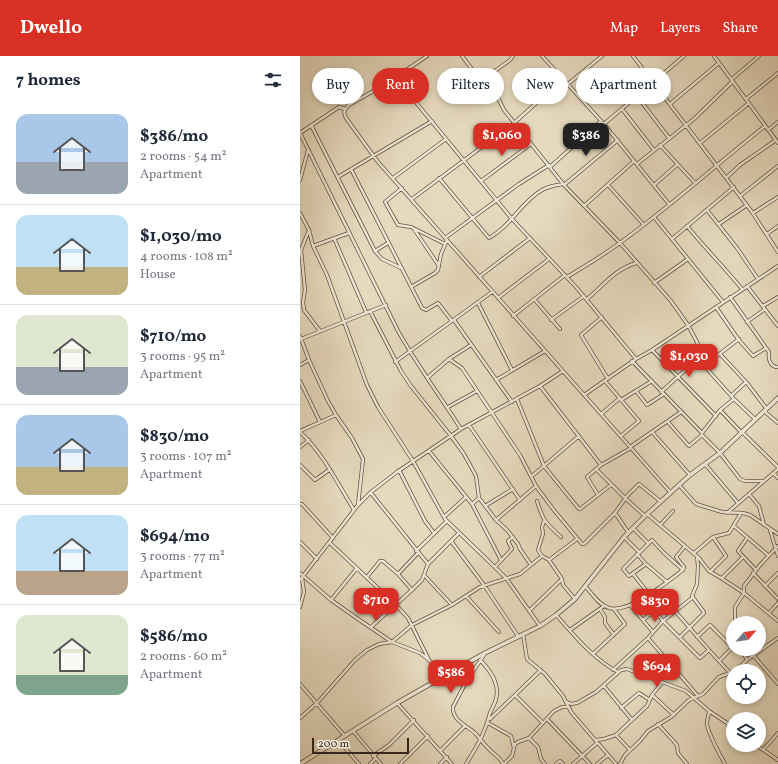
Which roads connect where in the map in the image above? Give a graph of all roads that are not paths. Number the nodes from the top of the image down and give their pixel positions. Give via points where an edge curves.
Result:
1 (427, 56) edge
2 (462, 56) edge
3 (512, 56) edge
4 (542, 56) edge
5 (602, 56) edge
6 (633, 56) edge
7 (684, 56) edge
8 (714, 56) edge
9 (720, 56) edge
10 (759, 56) edge
11 (716, 60) junction
12 (720, 64) junction
13 (409, 68) edge
14 (471, 68) edge
15 (499, 68) edge
16 (553, 68) edge
17 (642, 68) edge
18 (670, 68) edge
19 (778, 73) edge
20 (732, 80) junction
21 (568, 84) joint
22 (372, 92) edge
23 (746, 99) junction
24 (671, 103) edge
25 (749, 103) junction
26 (418, 104) edge
27 (501, 104) edge
28 (535, 104) edge
29 (628, 104) edge
30 (643, 104) edge
31 (670, 104) edge
32 (345, 109) junction
33 (622, 109) junction
34 (432, 121) junction
35 (602, 121) junction
36 (778, 122) edge
37 (514, 123) junction
38 (604, 124) junction
39 (311, 125) junction
40 (685, 125) junction
41 (765, 126) junction
42 (768, 130) junction
43 (300, 133) edge
44 (669, 138) junction
45 (446, 139) junction
46 (618, 140) junction
47 (777, 142) edge
48 (700, 143) junction
49 (531, 144) junction
50 (660, 145) junction
51 (308, 150) junction
52 (654, 150) junction
53 (373, 156) junction
54 (464, 160) junction
55 (634, 160) junction
56 (637, 164) junction
57 (678, 164) junction
58 (716, 165) junction
59 (550, 166) junction
60 (778, 166) edge
61 (351, 169) junction
62 (338, 177) junction
63 (393, 178) junction
64 (440, 178) junction
65 (726, 178) junction
66 (300, 180) edge
67 (481, 181) junction
68 (695, 183) junction
69 (564, 185) junction
70 (608, 185) junction
71 (654, 185) junction
72 (734, 187) junction
73 (402, 188) junction
74 (740, 196) junction
75 (778, 196) edge
76 (412, 199) junction
77 (496, 200) junction
78 (669, 204) junction
79 (747, 205) junction
80 (584, 206) junction
81 (707, 210) junction
82 (300, 213) edge
83 (753, 213) junction
84 (654, 217) junction
85 (473, 218) junction
86 (512, 219) junction
87 (718, 224) junction
88 (644, 225) junction
89 (688, 226) junction
90 (778, 226) edge
91 (414, 228) junction
92 (309, 230) junction
93 (349, 233) junction
94 (766, 234) junction
95 (334, 238) junction
96 (530, 238) junction
97 (446, 239) junction
98 (672, 239) junction
99 (388, 243) junction
100 (445, 244) junction
101 (620, 244) junction
102 (313, 246) junction
103 (301, 250) edge
104 (375, 251) junction
105 (778, 252) edge
106 (549, 259) junction
107 (688, 259) junction
108 (636, 263) junction
109 (439, 266) junction
110 (777, 267) edge
111 (401, 268) junction
112 (566, 276) junction
113 (479, 277) junction
114 (758, 279) junction
115 (654, 283) junction
116 (747, 286) junction
117 (411, 288) junction
118 (742, 289) junction
119 (492, 292) junction
120 (584, 296) junction
121 (730, 297) junction
122 (778, 297) edge
123 (498, 298) junction
124 (534, 299) junction
125 (587, 299) junction
126 (723, 302) junction
127 (478, 303) junction
128 (386, 305) junction
129 (716, 307) junction
130 (764, 308) junction
131 (370, 310) junction
132 (366, 312) junction
133 (513, 316) junction
134 (602, 317) junction
135 (453, 320) junction
136 (551, 320) junction
137 (344, 321) junction
138 (747, 322) junction
139 (688, 325) junction
140 (778, 326) edge
141 (560, 329) dead end
142 (320, 330) junction
143 (301, 338) edge
144 (739, 339) junction
145 (471, 345) junction
146 (766, 348) junction
147 (652, 350) junction
148 (545, 351) junction
149 (410, 352) junction
150 (720, 354) junction
151 (702, 355) junction
152 (449, 359) junction
153 (636, 359) junction
154 (309, 360) junction
155 (632, 361) junction
156 (395, 362) junction
157 (300, 365) edge
158 (705, 365) junction
159 (778, 368) edge
160 (512, 370) junction
161 (563, 371) junction
162 (677, 377) junction
163 (427, 378) junction
164 (496, 380) junction
165 (606, 380) junction
166 (652, 381) junction
167 (300, 382) edge
168 (746, 382) junction
169 (540, 386) junction
170 (477, 391) junction
171 (636, 391) junction
172 (663, 393) junction
173 (584, 395) junction
174 (731, 396) junction
175 (778, 398) edge
176 (517, 399) junction
177 (621, 399) junction
178 (734, 399) junction
179 (512, 402) junction
180 (447, 408) junction
181 (765, 409) junction
182 (720, 410) junction
183 (491, 412) junction
184 (681, 412) junction
185 (601, 414) junction
186 (336, 415) junction
187 (716, 416) junction
188 (755, 418) junction
189 (320, 422) junction
190 (668, 422) junction
191 (778, 423) edge
192 (469, 425) junction
193 (461, 429) junction
194 (300, 432) edge
195 (652, 432) junction
196 (742, 432) junction
197 (702, 434) junction
198 (451, 436) junction
199 (579, 436) junction
200 (621, 436) junction
201 (309, 440) junction
202 (300, 447) edge
203 (631, 447) junction
204 (429, 451) junction
205 (720, 453) junction
206 (413, 461) junction
207 (705, 464) junction
208 (300, 465) edge
209 (601, 465) junction
210 (544, 466) junction
211 (778, 468) edge
212 (596, 469) junction
213 (329, 470) junction
214 (399, 470) junction
215 (773, 473) junction
216 (690, 475) junction
217 (532, 476) junction
218 (778, 478) edge
219 (764, 481) junction
220 (611, 485) junction
221 (679, 485) junction
222 (536, 486) junction
223 (513, 489) junction
224 (371, 492) junction
225 (670, 492) junction
226 (749, 494) junction
227 (598, 495) junction
228 (466, 497) junction
229 (479, 498) junction
230 (625, 498) junction
231 (520, 500) junction
232 (537, 501) dead end
233 (660, 501) junction
234 (738, 503) junction
235 (300, 504) edge
236 (472, 504) junction
237 (358, 505) junction
238 (485, 506) junction
239 (354, 510) junction
240 (673, 511) dead end
241 (615, 513) junction
242 (727, 513) junction
243 (741, 513) junction
244 (646, 515) junction
245 (444, 517) junction
246 (496, 520) junction
247 (544, 520) junction
248 (447, 521) junction
249 (764, 524) junction
250 (660, 525) junction
251 (734, 526) junction
252 (632, 527) junction
253 (769, 528) junction
254 (628, 532) junction
255 (434, 533) junction
256 (460, 533) junction
257 (778, 534) edge
258 (513, 537) junction
259 (561, 537) dead end
260 (624, 537) junction
261 (712, 537) junction
262 (333, 538) junction
263 (748, 538) junction
264 (578, 539) junction
265 (451, 541) junction
266 (300, 542) edge
267 (330, 542) junction
268 (648, 543) junction
269 (685, 546) junction
270 (778, 546) edge
271 (775, 549) junction
272 (417, 552) junction
273 (638, 553) junction
274 (694, 553) junction
275 (542, 556) junction
276 (697, 556) junction
277 (769, 556) junction
278 (778, 556) edge
279 (743, 557) junction
280 (317, 559) junction
281 (501, 560) junction
282 (549, 560) junction
283 (428, 564) junction
284 (646, 564) junction
285 (532, 565) junction
286 (495, 567) junction
287 (357, 568) junction
288 (683, 570) junction
289 (756, 570) junction
290 (710, 572) junction
291 (300, 573) edge
292 (754, 573) junction
293 (778, 573) edge
294 (398, 574) junction
295 (633, 574) junction
296 (424, 575) junction
297 (367, 577) junction
298 (302, 578) edge
299 (506, 578) junction
300 (722, 578) junction
301 (562, 579) junction
302 (667, 582) junction
303 (484, 586) junction
304 (765, 586) junction
305 (586, 587) junction
306 (412, 590) junction
307 (649, 594) junction
308 (744, 594) junction
309 (466, 596) junction
310 (777, 597) edge
311 (643, 598) junction
312 (692, 598) junction
313 (575, 599) junction
314 (331, 600) junction
315 (778, 603) edge
316 (396, 605) junction
317 (452, 605) junction
318 (630, 605) junction
319 (604, 606) junction
320 (300, 607) edge
321 (600, 609) junction
322 (614, 609) junction
323 (529, 611) junction
324 (654, 611) junction
325 (675, 611) junction
326 (769, 613) junction
327 (556, 615) junction
328 (734, 616) edge
329 (643, 620) junction
330 (663, 621) junction
331 (778, 621) edge
332 (412, 625) junction
333 (540, 626) junction
334 (371, 627) junction
335 (689, 628) junction
336 (570, 630) junction
337 (500, 632) dead end
338 (654, 632) junction
339 (523, 634) junction
340 (614, 635) junction
341 (518, 636) junction
342 (680, 637) junction
343 (697, 637) junction
344 (648, 638) junction
345 (778, 638) edge
346 (726, 640) edge
347 (392, 642) junction
348 (766, 647) edge
349 (709, 650) junction
350 (485, 653) junction
351 (593, 654) junction
352 (726, 654) edge
353 (745, 656) edge
354 (754, 656) joint
355 (429, 660) junction
356 (480, 660) junction
357 (747, 660) junction
358 (719, 661) junction
359 (742, 664) edge
360 (726, 666) edge
361 (541, 670) junction
362 (613, 670) junction
363 (618, 672) junction
364 (450, 673) junction
365 (726, 674) edge
366 (662, 683) junction
367 (778, 683) edge
368 (300, 684) edge
369 (604, 686) junction
370 (515, 695) junction
371 (652, 695) junction
372 (698, 696) junction
373 (695, 697) junction
374 (650, 700) junction
375 (567, 702) junction
376 (317, 703) junction
377 (397, 703) junction
378 (568, 707) junction
379 (621, 708) junction
380 (709, 711) junction
381 (674, 715) junction
382 (300, 718) edge
383 (547, 718) junction
384 (489, 719) junction
385 (414, 720) junction
386 (632, 720) junction
387 (726, 722) edge
388 (543, 723) junction
389 (488, 724) junction
390 (658, 724) junction
391 (465, 726) junction
392 (352, 730) junction
393 (778, 733) edge
394 (344, 735) junction
395 (616, 735) junction
396 (428, 736) junction
397 (529, 738) junction
398 (338, 739) junction
399 (480, 740) junction
400 (596, 742) junction
401 (766, 747) edge
402 (514, 748) junction
403 (441, 750) junction
404 (630, 750) junction
405 (766, 752) edge
406 (608, 755) junction
407 (583, 756) junction
408 (448, 757) junction
409 (374, 758) junction
410 (778, 760) edge
411 (301, 764) edge
412 (359, 764) edge
413 (370, 764) edge
414 (381, 764) edge
415 (400, 764) edge
416 (440, 764) edge
417 (452, 764) edge
418 (466, 764) edge
419 (503, 764) edge
420 (545, 764) edge
421 (556, 764) edge
422 (563, 764) edge
423 (573, 764) edge
424 (590, 764) edge
425 (597, 764) edge
426 (616, 764) edge
427 (620, 764) edge
428 (687, 764) edge
429 (726, 764) edge

1 - 13 street
2 - 14 street
3 - 15 street
4 - 16 street
5 - 21 street
6 - 17 street
7 - 18 street
8 - 11 street
9 - 11 street
10 - 20 street
11 - 12 street
12 - 20 street
12 - 24 street
19 - 23 street
20 - 23 street
20 - 40 street
21 - 35 street
22 - 32 street
23 - 25 street
25 - 41 street
25 - 48 street
26 - 34 street
27 - 37 street
28 - 37 street
29 - 33 street
30 - 44 street
31 - 40 street
32 - 39 street via 339,107
32 - 53 street via 346,118
33 - 38 street
33 - 52 street
34 - 45 street
34 - 53 street
35 - 38 street
35 - 59 street
36 - 42 street
37 - 49 street
37 - 54 street
38 - 46 street
39 - 43 street
39 - 62 street
40 - 44 street
40 - 48 street
41 - 42 street
41 - 58 street
42 - 47 street
43 - 51 street
44 - 50 street
45 - 54 street
45 - 63 street
46 - 55 street
46 - 69 street
47 - 65 street via 740,165
48 - 58 street
49 - 59 street
49 - 67 street
50 - 52 street
50 - 57 street
51 - 66 street
51 - 93 street
52 - 56 street
53 - 61 street
53 - 63 street
54 - 64 street
54 - 67 street
55 - 56 street
55 - 70 street
56 - 71 street
57 - 68 street
57 - 71 street
58 - 65 street
58 - 68 street
59 - 69 street
59 - 77 street
60 - 74 street
61 - 62 street
61 - 99 street
62 - 104 street
63 - 73 street
64 - 76 street
64 - 85 street
65 - 72 street
67 - 77 street
68 - 78 street
69 - 80 street
69 - 86 street via 550,186 542,190
70 - 80 street
70 - 88 street
71 - 78 street
72 - 74 street
72 - 81 street
73 - 76 street
73 - 91 street via 386,200 386,204 399,226
74 - 79 street
75 - 83 street
76 - 97 street
77 - 85 street
77 - 86 street
78 - 84 street
79 - 83 street
79 - 87 street
80 - 101 street
81 - 87 street
81 - 89 street
82 - 92 street
83 - 94 street
84 - 88 street
84 - 98 street
85 - 86 street via 489,238
85 - 97 street
86 - 96 street
87 - 114 street
88 - 101 street
89 - 98 street
89 - 118 street
90 - 94 street
91 - 100 street
91 - 109 street
92 - 102 street
92 - 103 street
93 - 95 street
93 - 128 street
94 - 105 street
95 - 102 street
95 - 132 street
96 - 106 street
96 - 113 street
97 - 100 street
97 - 113 street
98 - 107 street
99 - 104 street
99 - 111 street
100 - 109 street
101 - 108 street
101 - 112 street
102 - 137 street
103 - 142 street via 305,294 303,306
104 - 111 street via 382,259
106 - 112 street
106 - 123 street
107 - 115 street
107 - 126 street
108 - 115 street
108 - 125 street via 617,271
109 - 117 street via 433,275
110 - 114 street
111 - 117 street
112 - 120 street
112 - 124 street
113 - 119 street
114 - 116 street
115 - 139 street
116 - 118 street
116 - 130 street
117 - 135 street via 422,308 426,310 438,303
118 - 121 street
119 - 123 street
119 - 127 street
120 - 125 street
120 - 136 street
121 - 126 street
121 - 138 street
122 - 130 street
123 - 133 street
124 - 133 street
124 - 136 street
125 - 134 street
126 - 129 street
127 - 135 street
127 - 160 street
128 - 131 street
128 - 149 street
129 - 139 street
129 - 144 street
130 - 138 street
130 - 140 street
131 - 132 street
131 - 156 street
132 - 137 street
133 - 148 street
134 - 153 street
134 - 165 street via 581,335
135 - 145 street
135 - 149 street
136 - 141 street
137 - 142 street
137 - 206 street via 367,385
138 - 146 street
139 - 147 street
139 - 151 street
142 - 143 street
143 - 154 street
144 - 146 street via 754,356
144 - 150 street
145 - 152 street
145 - 164 street
146 - 159 street via 770,362
147 - 153 street
147 - 162 street
148 - 160 street
148 - 161 street
149 - 156 street
149 - 163 street
150 - 158 street
150 - 168 street
151 - 158 street
151 - 162 street
152 - 163 street
152 - 170 street via 460,366
153 - 155 street
154 - 157 street
154 - 186 street
155 - 165 street
155 - 166 street
156 - 198 street
158 - 174 street
160 - 164 street
161 - 169 street
161 - 173 street
162 - 172 street
162 - 187 street
163 - 180 street
164 - 179 street
165 - 173 street
165 - 177 street
166 - 171 street
166 - 172 street
167 - 189 street
168 - 174 street
168 - 181 street
169 - 176 street
169 - 199 street
170 - 180 street
170 - 183 street
171 - 172 street via 647,405
171 - 177 street
172 - 184 street
173 - 185 street
174 - 178 street
175 - 181 street
176 - 179 street
176 - 210 street
177 - 185 street
177 - 200 street via 640,422
178 - 182 street
178 - 188 street
179 - 183 street
180 - 193 street
181 - 188 street
181 - 191 street
182 - 187 street
182 - 196 street
183 - 192 street
183 - 217 street
184 - 190 street
184 - 197 street
185 - 200 street
186 - 189 street
186 - 237 street via 363,459
187 - 197 street
188 - 196 street
189 - 194 street
190 - 195 street
190 - 197 street via 689,446
192 - 193 street
192 - 223 street
193 - 198 street
194 - 201 street
195 - 203 street
195 - 216 street
196 - 205 street
196 - 211 street
197 - 205 street
198 - 204 street
198 - 229 street via 476,475
199 - 209 street
199 - 210 street
200 - 203 street
201 - 202 street
201 - 213 street
203 - 209 street
203 - 225 street
204 - 206 street
204 - 228 street
205 - 207 street
205 - 219 street via 740,479
206 - 214 street
206 - 245 street
207 - 216 street
207 - 234 street
208 - 213 street via 315,480
209 - 212 street
210 - 217 street
210 - 227 street via 579,509
211 - 215 street
212 - 220 street
212 - 227 street via 586,478
213 - 239 street
214 - 224 street
214 - 255 street
215 - 218 street
215 - 219 street
216 - 221 street
217 - 222 street
219 - 226 street
220 - 227 street
220 - 230 street
221 - 225 street
221 - 242 street via 696,504
222 - 231 street
222 - 264 street
223 - 231 street
223 - 238 street
224 - 237 street
224 - 272 street
225 - 233 street
226 - 234 street
226 - 249 street via 759,506
228 - 236 street
228 - 245 street
229 - 236 street
229 - 238 street
230 - 233 street via 639,484
230 - 241 street
230 - 244 street
231 - 246 street
232 - 247 street
233 - 244 street
234 - 242 street
235 - 262 street
236 - 281 street
237 - 239 street
238 - 246 street
239 - 262 street
240 - 250 street
241 - 254 street
241 - 264 street via 584,544
242 - 243 street
243 - 249 street via 750,515
243 - 251 street
244 - 250 street
244 - 252 street
245 - 248 street
246 - 258 street
247 - 259 street
247 - 275 street via 544,534 538,550
248 - 255 street
248 - 256 street
249 - 253 street
250 - 269 street
251 - 261 street via 729,533
251 - 263 street
252 - 254 street
252 - 268 street
253 - 257 street
253 - 271 street
254 - 260 street
255 - 272 street
256 - 265 street
256 - 286 street
258 - 281 street via 508,541 512,549
258 - 285 street
260 - 273 street
260 - 305 street
261 - 274 street
261 - 290 street via 726,555
262 - 267 street
263 - 277 street
263 - 279 street via 737,551
264 - 282 street
265 - 283 street
265 - 303 street
266 - 280 street
267 - 280 street
267 - 287 street
268 - 273 street
268 - 288 street via 653,540
269 - 274 street
269 - 288 street via 676,557 684,567
270 - 271 street
271 - 277 street
271 - 278 street
272 - 283 street
272 - 294 street
273 - 284 street
273 - 295 street via 623,568 628,576
274 - 276 street
275 - 282 street
275 - 285 street
276 - 290 street
276 - 312 street via 697,584
277 - 289 street
279 - 289 street
279 - 300 street
280 - 298 street
281 - 286 street
282 - 301 street
283 - 296 street
284 - 295 street
284 - 302 street
285 - 299 street via 520,574
286 - 299 street
287 - 297 street
287 - 314 street
288 - 302 street
289 - 292 street
290 - 300 street
291 - 298 street
292 - 304 street
292 - 308 street via 744,586
293 - 304 street
294 - 297 street via 382,560
294 - 306 street
295 - 307 street
296 - 306 street
296 - 317 street
297 - 316 street
298 - 314 street
298 - 320 street via 304,592
299 - 303 street
299 - 323 street
300 - 308 street
301 - 313 street via 563,585
301 - 323 street
302 - 307 street
303 - 309 street
303 - 341 street
304 - 310 street
305 - 313 street
305 - 319 street
306 - 316 street
307 - 311 street
308 - 326 street
308 - 328 street via 735,607
309 - 317 street
309 - 337 street
311 - 318 street
311 - 324 street
312 - 325 street
312 - 335 street via 704,612
313 - 327 street
314 - 334 street
315 - 326 street
316 - 332 street
316 - 334 street
317 - 332 street
318 - 322 street
318 - 329 street
319 - 321 street
319 - 322 street
321 - 336 street
321 - 340 street via 606,617 605,623
322 - 340 street via 625,624
323 - 333 street
324 - 329 street
324 - 330 street
325 - 330 street
325 - 335 street
326 - 331 street
327 - 333 street
327 - 336 street
329 - 338 street
330 - 338 street
330 - 342 street
332 - 347 street
332 - 355 street
333 - 339 street
334 - 347 street
335 - 342 street
335 - 343 street
336 - 351 street
338 - 344 street
339 - 341 street
339 - 361 street via 527,659
340 - 351 street
341 - 350 street
342 - 349 street via 700,658
343 - 346 street via 710,625
343 - 349 street
344 - 362 street
344 - 372 street
345 - 348 street
347 - 355 street via 416,651
347 - 376 street via 379,644 355,660
349 - 358 street
350 - 356 street
350 - 364 street
351 - 362 street
352 - 358 street
353 - 357 street
354 - 357 street
354 - 367 street
355 - 364 street via 434,667
356 - 384 street via 496,684 496,699
356 - 391 street via 453,707 454,714
357 - 359 street
358 - 360 street
361 - 370 street
361 - 375 street
362 - 363 street
363 - 366 street via 627,670
363 - 369 street
364 - 377 street
365 - 372 street via 719,677
366 - 371 street
366 - 373 street
368 - 376 street
369 - 375 street via 577,703
369 - 379 street
370 - 384 street
370 - 388 street
371 - 374 street
371 - 381 street
372 - 373 street
373 - 380 street
373 - 381 street
374 - 379 street via 639,693
374 - 386 street
375 - 378 street
376 - 382 street
376 - 394 street
377 - 385 street
377 - 392 street
378 - 383 street via 558,708
378 - 400 street
379 - 386 street
380 - 387 street
380 - 429 street via 708,728
381 - 390 street
383 - 388 street
383 - 407 street
384 - 389 street
385 - 396 street
385 - 409 street
386 - 395 street
388 - 397 street
389 - 399 street
389 - 402 street via 511,736
390 - 404 street via 648,730
390 - 428 street via 677,745 678,753
391 - 399 street
391 - 403 street
392 - 394 street
392 - 409 street
393 - 401 street
394 - 398 street
395 - 400 street
395 - 404 street
396 - 403 street
396 - 415 street
397 - 402 street via 518,742
397 - 420 street via 538,747
398 - 411 street
398 - 412 street
399 - 418 street
399 - 419 street
400 - 406 street
400 - 407 street
402 - 419 street via 512,756
403 - 408 street
404 - 427 street
405 - 410 street
406 - 425 street
406 - 426 street
407 - 423 street
407 - 424 street
408 - 416 street
408 - 417 street
409 - 413 street
409 - 414 street
421 - 422 street via 560,761

